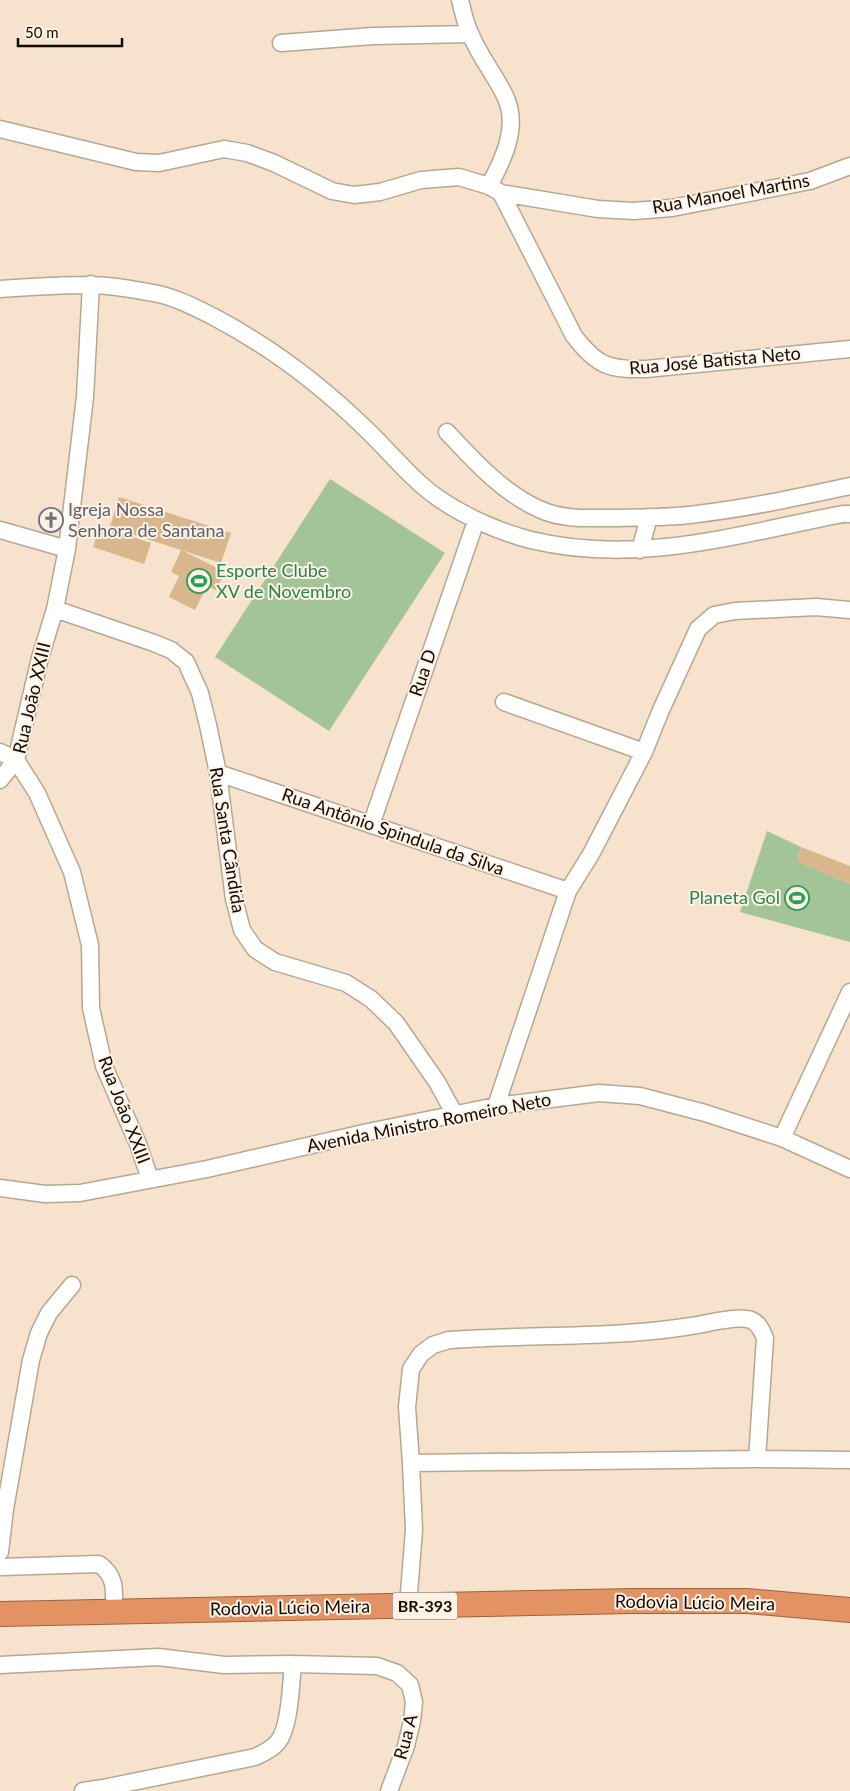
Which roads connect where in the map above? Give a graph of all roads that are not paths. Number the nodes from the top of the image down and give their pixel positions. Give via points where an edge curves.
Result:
1 (460, 0) edge
2 (470, 34) junction
3 (281, 43) dead end
4 (0, 129) edge
5 (850, 166) edge
6 (495, 189) junction
7 (91, 284) junction
8 (0, 289) edge
9 (850, 349) edge
10 (447, 432) dead end
11 (850, 486) edge
12 (850, 514) edge
13 (649, 517) junction
14 (476, 521) junction
15 (0, 530) edge
16 (67, 549) junction
17 (640, 550) junction
18 (55, 608) junction
19 (850, 610) edge
20 (504, 702) dead end
21 (0, 752) edge
22 (644, 752) junction
23 (16, 760) junction
24 (218, 773) junction
25 (0, 780) edge
26 (371, 825) junction
27 (568, 891) junction
28 (850, 992) edge
29 (496, 1106) junction
30 (455, 1115) junction
31 (782, 1138) junction
32 (850, 1169) edge
33 (150, 1179) junction
34 (0, 1188) edge
35 (72, 1285) dead end
36 (757, 1459) junction
37 (850, 1460) edge
38 (411, 1463) junction
39 (0, 1552) edge
40 (0, 1567) edge
41 (408, 1606) junction
42 (850, 1610) edge
43 (114, 1612) junction
44 (0, 1614) edge
45 (292, 1664) junction
46 (0, 1665) edge
47 (83, 1791) edge
48 (389, 1791) edge

1 - 2 street
2 - 3 street
2 - 6 street via 506,99 510,119 508,144
4 - 6 street, Rua Manoel Martins via 136,162 159,163 224,149 247,153 332,192 354,195 380,192 421,180 459,177
5 - 6 street, Rua Manoel Martins via 810,182 672,208 634,211 598,209
6 - 9 street, Rua José Batista Neto via 574,336 588,354 603,364 624,370 646,369
7 - 8 street
7 - 14 street via 160,294 194,306 243,332 312,382 438,498
7 - 16 street, Rua João XXIII via 85,396
10 - 13 street via 481,469 540,510 571,518
11 - 13 street via 755,506
12 - 17 street via 711,542
13 - 17 street
14 - 17 street via 529,539 571,547
14 - 26 street, Rua D
15 - 16 street
16 - 18 street, Rua João XXIII
18 - 23 street, Rua João XXIII
18 - 24 street, Rua Santa Cândida via 172,650 186,662 200,693
19 - 22 street via 816,607 714,615 698,629
20 - 22 street
21 - 23 street
22 - 27 street
23 - 25 street
23 - 33 street, Rua João XXIII via 37,793 72,872 90,946 91,1008 104,1066
24 - 26 street, Rua Antônio Spindula da Silva
24 - 30 street, Rua Santa Cândida via 234,899 242,930 255,949 275,962 346,983 371,999 401,1030 437,1082
26 - 27 street, Rua Antônio Spindula da Silva
27 - 29 street
28 - 31 street
29 - 30 street, Avenida Ministro Romeiro Neto
29 - 31 street, Avenida Ministro Romeiro Neto via 599,1093 640,1096
30 - 33 street, Avenida Ministro Romeiro Neto
31 - 32 street, Avenida Ministro Romeiro Neto
33 - 34 street, Avenida Ministro Romeiro Neto via 80,1193 45,1194
35 - 39 street via 49,1313 31,1360
36 - 37 street
36 - 38 street
36 - 38 street via 766,1338 751,1320 738,1319 672,1329 450,1340 433,1345 421,1354 411,1369 408,1407
38 - 41 street via 414,1530
40 - 43 street via 99,1564 111,1576
41 - 42 highway, Rodovia Lúcio Meira / BR-393 via 747,1601
41 - 43 highway, Rodovia Lúcio Meira / BR-393
43 - 44 highway, Rodovia Lúcio Meira / BR-393
45 - 46 street via 224,1665 158,1657
45 - 47 street via 287,1717 279,1740 268,1751 255,1758
45 - 48 street, Rua A via 377,1666 397,1673 410,1684 414,1702 412,1721

